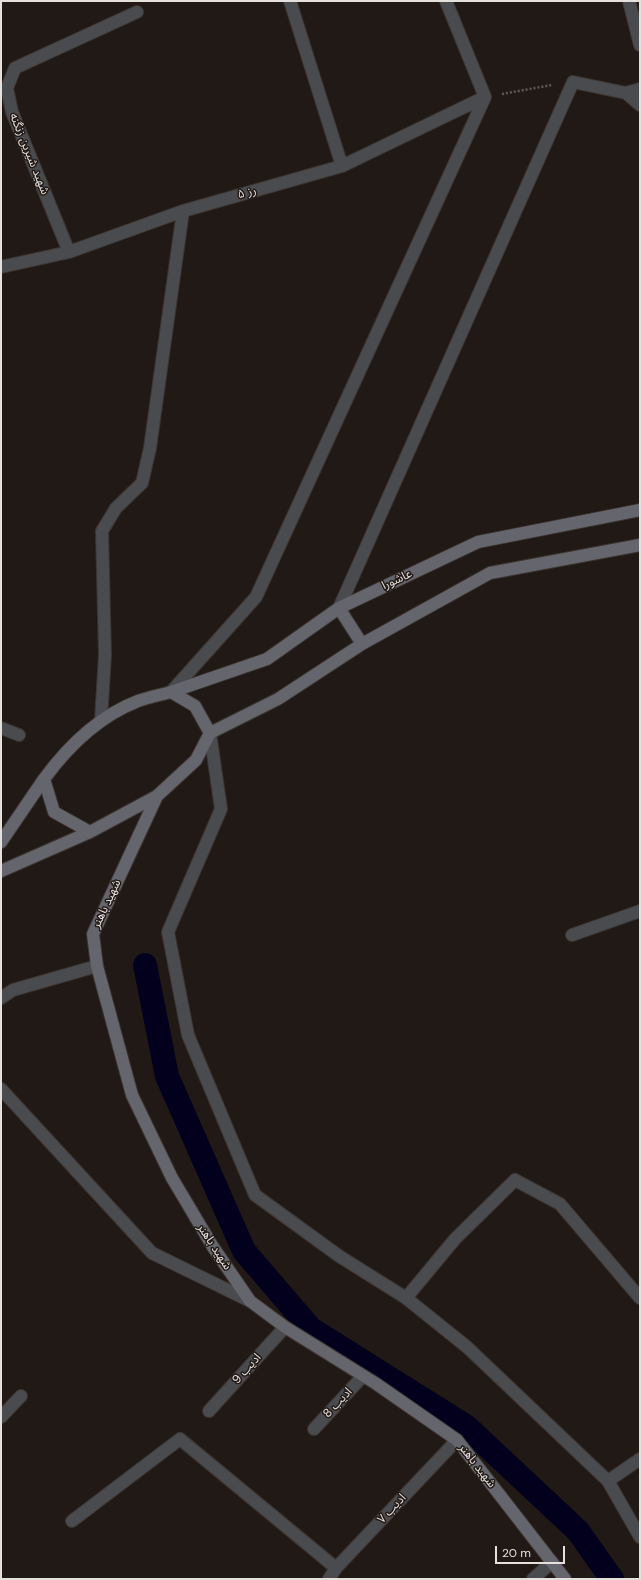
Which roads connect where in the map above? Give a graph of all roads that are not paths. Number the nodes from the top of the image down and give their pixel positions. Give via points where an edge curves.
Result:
1 (290, 1) edge
2 (446, 1) edge
3 (629, 1) edge
4 (137, 12) dead end
5 (640, 45) edge
6 (640, 90) edge
7 (626, 94) junction
8 (485, 97) junction
9 (640, 105) edge
10 (342, 166) junction
11 (183, 211) junction
12 (69, 252) junction
13 (1, 267) edge
14 (640, 510) edge
15 (640, 545) edge
16 (339, 608) junction
17 (362, 644) junction
18 (171, 692) junction
19 (101, 720) junction
20 (1, 728) edge
21 (210, 733) junction
22 (19, 734) dead end
23 (44, 778) junction
24 (157, 796) junction
25 (90, 832) junction
26 (1, 842) edge
27 (1, 871) edge
28 (640, 911) edge
29 (572, 935) dead end
30 (97, 966) junction
31 (1, 998) edge
32 (1, 1089) edge
33 (406, 1298) junction
34 (640, 1298) edge
35 (250, 1302) junction
36 (284, 1327) junction
37 (363, 1376) junction
38 (21, 1396) dead end
39 (209, 1410) dead end
40 (1, 1417) edge
41 (314, 1429) dead end
42 (457, 1440) junction
43 (640, 1458) edge
44 (608, 1481) junction
45 (72, 1521) dead end
46 (640, 1537) edge
47 (552, 1562) junction
48 (336, 1568) junction
49 (329, 1579) edge
50 (533, 1579) edge
51 (565, 1579) edge

1 - 10 street
2 - 8 street
3 - 5 street
4 - 12 street, شهید شیرین زنگنه via 15,68 7,88 12,112
6 - 7 street
7 - 9 street
7 - 16 street via 572,82
8 - 10 street, رز ۵
8 - 18 street via 256,597
10 - 11 street, رز ۵
11 - 12 street, رز ۵
11 - 19 street via 150,448 142,483 116,508 102,532 105,655
12 - 13 street, رز ۵
14 - 16 street, عاشورا via 478,542
15 - 17 street via 490,574
16 - 17 street
16 - 18 street, عاشورا via 267,659
17 - 21 street via 278,699
18 - 19 street, عاشورا via 139,701
18 - 21 street via 195,706
19 - 23 street, عاشورا via 61,757
20 - 22 street
21 - 24 street via 196,760
21 - 33 street via 221,809 168,932 188,1035 255,1195 339,1256
23 - 25 street via 54,812
23 - 26 street, عاشورا
24 - 25 street
24 - 30 street, شهید باهنر via 93,934
25 - 27 street
28 - 29 street
30 - 31 street via 13,990
30 - 35 street, شهید باهنر via 132,1095 172,1178 213,1247
32 - 35 street via 152,1253
33 - 34 street via 454,1239 515,1180 560,1204
33 - 44 street via 467,1347
35 - 36 street, شهید باهنر
36 - 37 street, شهید باهنر
36 - 39 street, ادیب 9
37 - 41 street, ادیب 8
37 - 42 street, شهید باهنر
38 - 40 street
42 - 47 street, شهید باهنر
42 - 48 street, ادیب ۷
43 - 44 street
44 - 46 street
45 - 48 street via 180,1439
47 - 50 street
47 - 51 street, شهید باهنر
48 - 49 street, ادیب ۷

